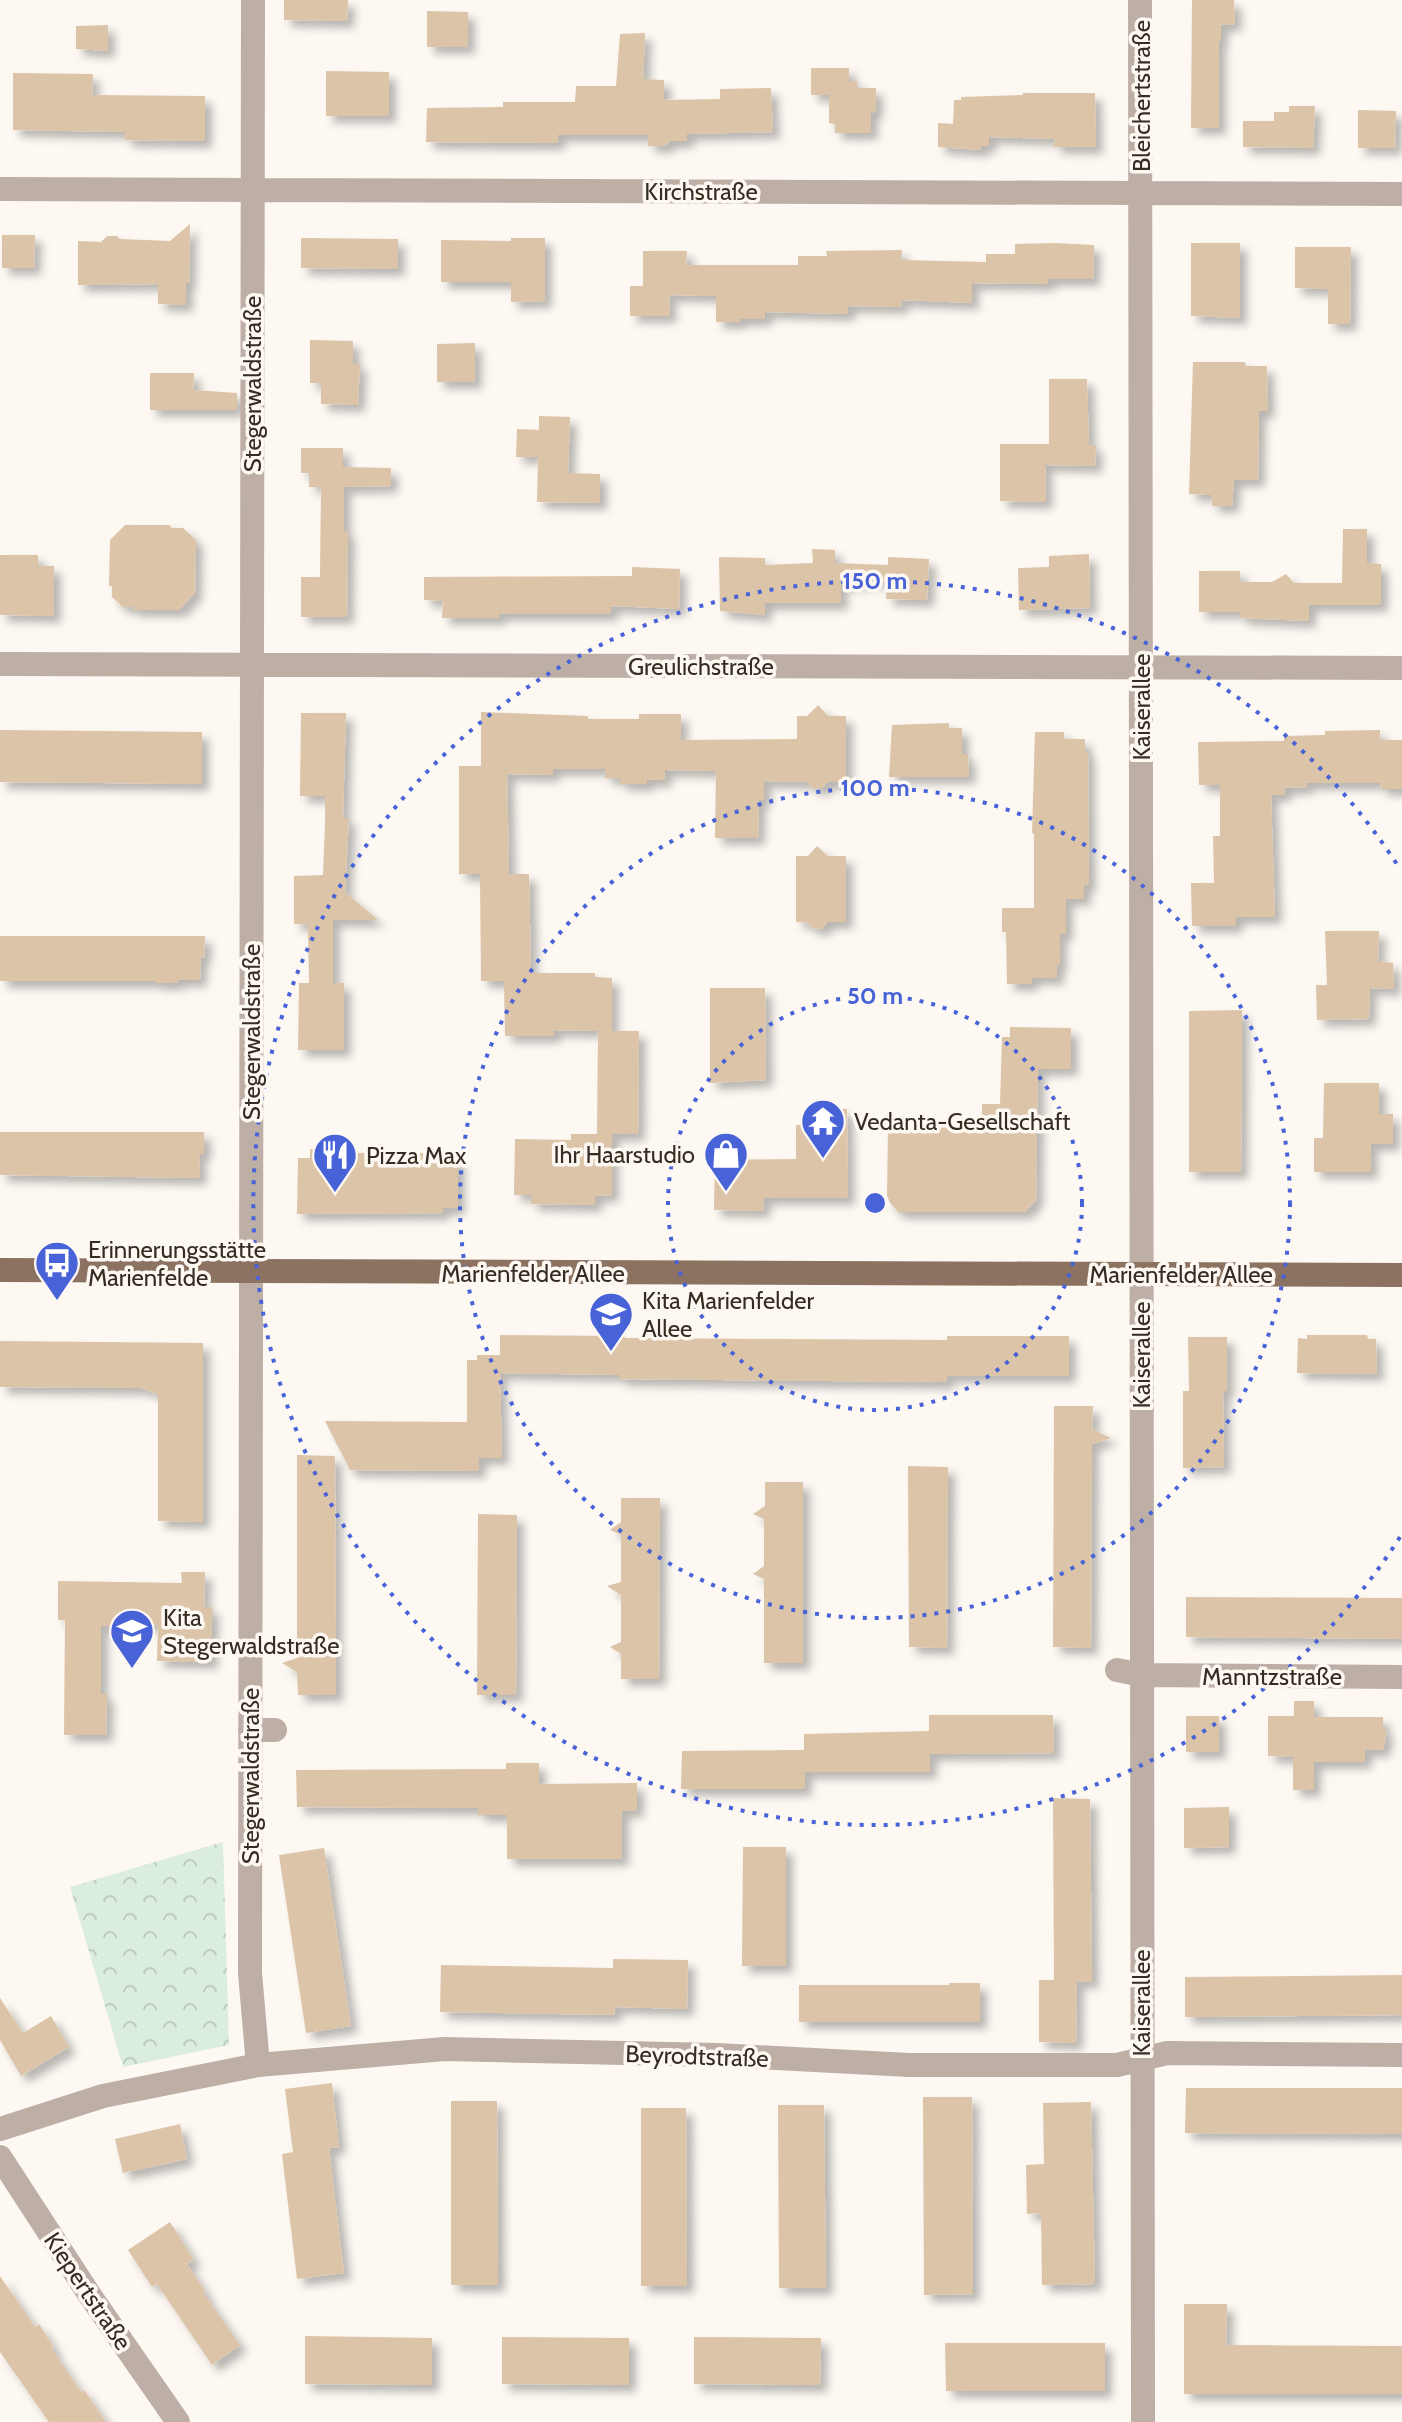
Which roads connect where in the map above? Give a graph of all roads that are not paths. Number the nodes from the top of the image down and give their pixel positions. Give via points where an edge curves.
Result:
1 (253, 0) edge
2 (1140, 0) edge
3 (0, 189) edge
4 (252, 190) junction
5 (1141, 192) junction
6 (1402, 194) edge
7 (0, 664) edge
8 (252, 665) junction
9 (1141, 666) junction
10 (1402, 668) edge
11 (0, 1270) edge
12 (251, 1271) junction
13 (1141, 1274) junction
14 (1402, 1275) edge
15 (1117, 1670) dead end
16 (1142, 1675) junction
17 (1402, 1677) edge
18 (250, 1730) junction
19 (275, 1730) dead end
20 (1402, 2055) edge
21 (1142, 2059) junction
22 (258, 2065) junction
23 (0, 2129) edge
24 (0, 2157) edge
25 (178, 2422) edge
26 (1143, 2422) edge

1 - 4 street, Stegerwaldstraße
2 - 5 street, Bleichertstraße
3 - 4 street, Kirchstraße
4 - 5 street, Kirchstraße
4 - 8 street, Stegerwaldstraße
5 - 6 street, Kirchstraße
5 - 9 street, Kaiserallee
7 - 8 street, Greulichstraße
8 - 9 street, Greulichstraße
8 - 12 street, Stegerwaldstraße
9 - 10 street, Greulichstraße
9 - 13 street, Kaiserallee
11 - 12 main road, Marienfelder Allee
12 - 13 main road, Marienfelder Allee
12 - 18 street, Stegerwaldstraße
13 - 14 main road, Marienfelder Allee
13 - 16 street, Kaiserallee
15 - 16 street, Manntzstraße
16 - 17 street, Manntzstraße
16 - 21 street, Kaiserallee
18 - 19 street
18 - 22 street, Stegerwaldstraße via 250,1973
20 - 21 street, Beyrodtstraße via 1167,2053
21 - 22 street, Beyrodtstraße via 1117,2065 909,2065 445,2049
21 - 26 street, Kaiserallee
22 - 23 street, Beyrodtstraße via 103,2096
24 - 25 street, Kiepertstraße

